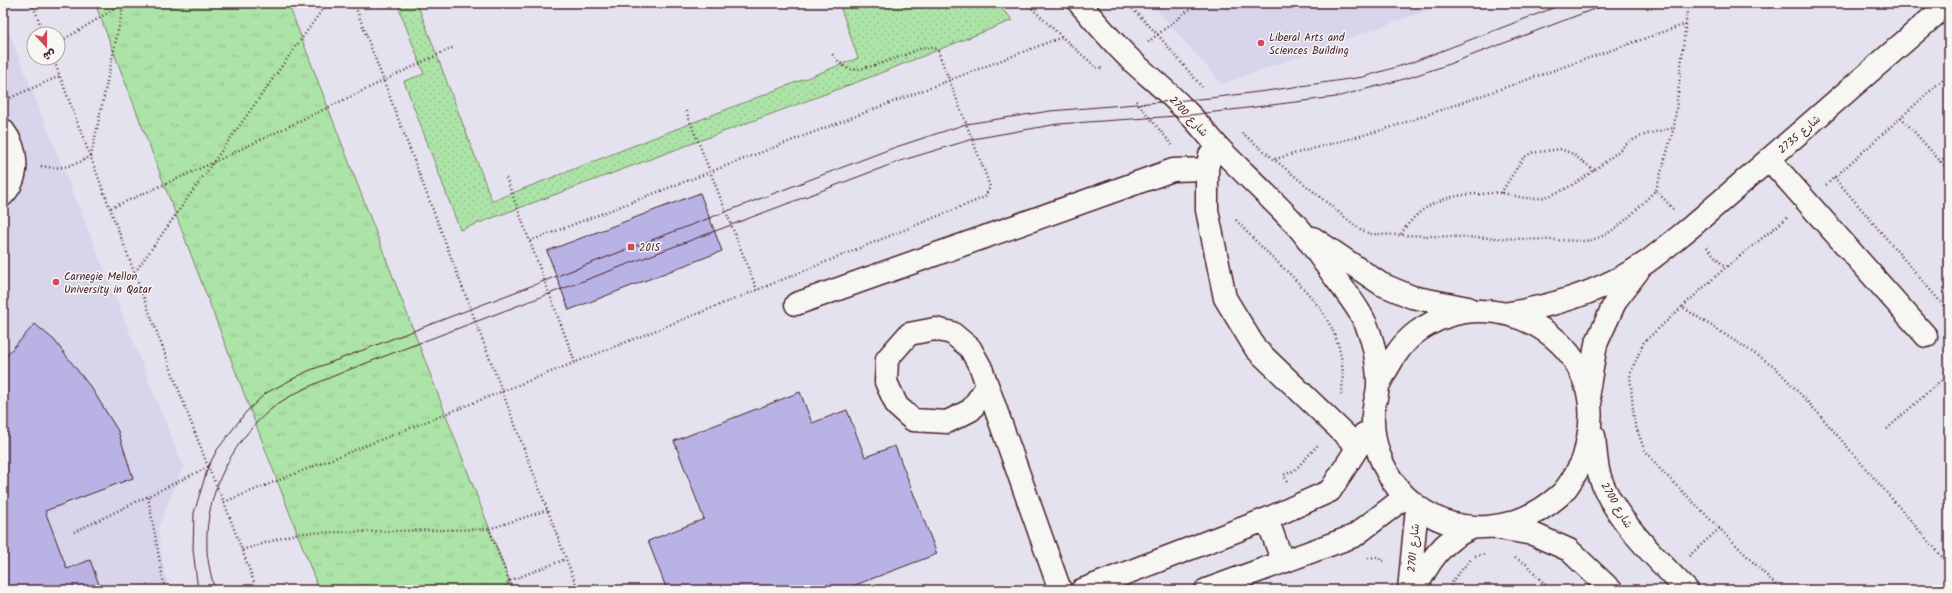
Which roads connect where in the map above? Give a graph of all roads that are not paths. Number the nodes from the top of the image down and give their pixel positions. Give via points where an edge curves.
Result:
1 (1949, 3) edge
2 (1090, 7) edge
3 (3, 130) edge
4 (1213, 142) junction
5 (1769, 159) junction
6 (1200, 169) junction
7 (3, 195) edge
8 (1300, 229) junction
9 (1647, 262) junction
10 (796, 304) dead end
11 (1477, 310) junction
12 (1509, 313) junction
13 (1926, 336) dead end
14 (1379, 384) junction
15 (987, 386) junction
16 (1588, 392) junction
17 (1373, 415) junction
18 (1592, 422) junction
19 (1358, 447) junction
20 (1411, 502) junction
21 (1267, 519) junction
22 (1482, 528) junction
23 (1283, 562) junction
24 (1060, 590) edge
25 (1082, 590) edge
26 (1206, 590) edge
27 (1409, 590) edge
28 (1415, 590) edge
29 (1611, 590) edge
30 (1687, 590) edge

1 - 5 street, شارع 2735
2 - 4 street, شارع 2700 via 1128,58 1177,101
3 - 7 street via 10,138 16,155 15,174
4 - 6 street
4 - 8 street, شارع 2700
5 - 9 street, شارع 2735
5 - 13 street
6 - 10 street via 1173,170 1154,176
6 - 19 street via 1225,298 1256,349
8 - 11 street, شارع 2700 via 1381,284 1412,297
8 - 14 street, شارع 2700 via 1370,330
9 - 12 street, شارع 2735 via 1582,295 1552,305
9 - 16 street, شارع 2735 via 1620,295 1605,322 1596,344
11 - 12 street
11 - 14 street via 1445,317 1416,332 1394,355
12 - 16 street via 1545,329 1572,356
14 - 17 street
15 - 15 street via 970,348 952,333 935,329 909,334 887,359 886,382 896,406 913,420 947,422 972,410
15 - 24 street
16 - 18 street, شارع 2700
17 - 19 street
17 - 20 street via 1376,445 1387,473
18 - 22 street, شارع 2701 via 1583,461 1562,494 1530,517
18 - 30 street, شارع 2700 via 1599,471 1609,496 1627,525
19 - 21 street via 1330,491
20 - 22 street via 1443,521
20 - 23 street via 1354,536
20 - 27 street, شارع 2701
21 - 23 street
21 - 25 street
22 - 28 street, شارع 2701 via 1452,537 1426,568
22 - 29 street via 1532,534 1569,550
23 - 26 street

